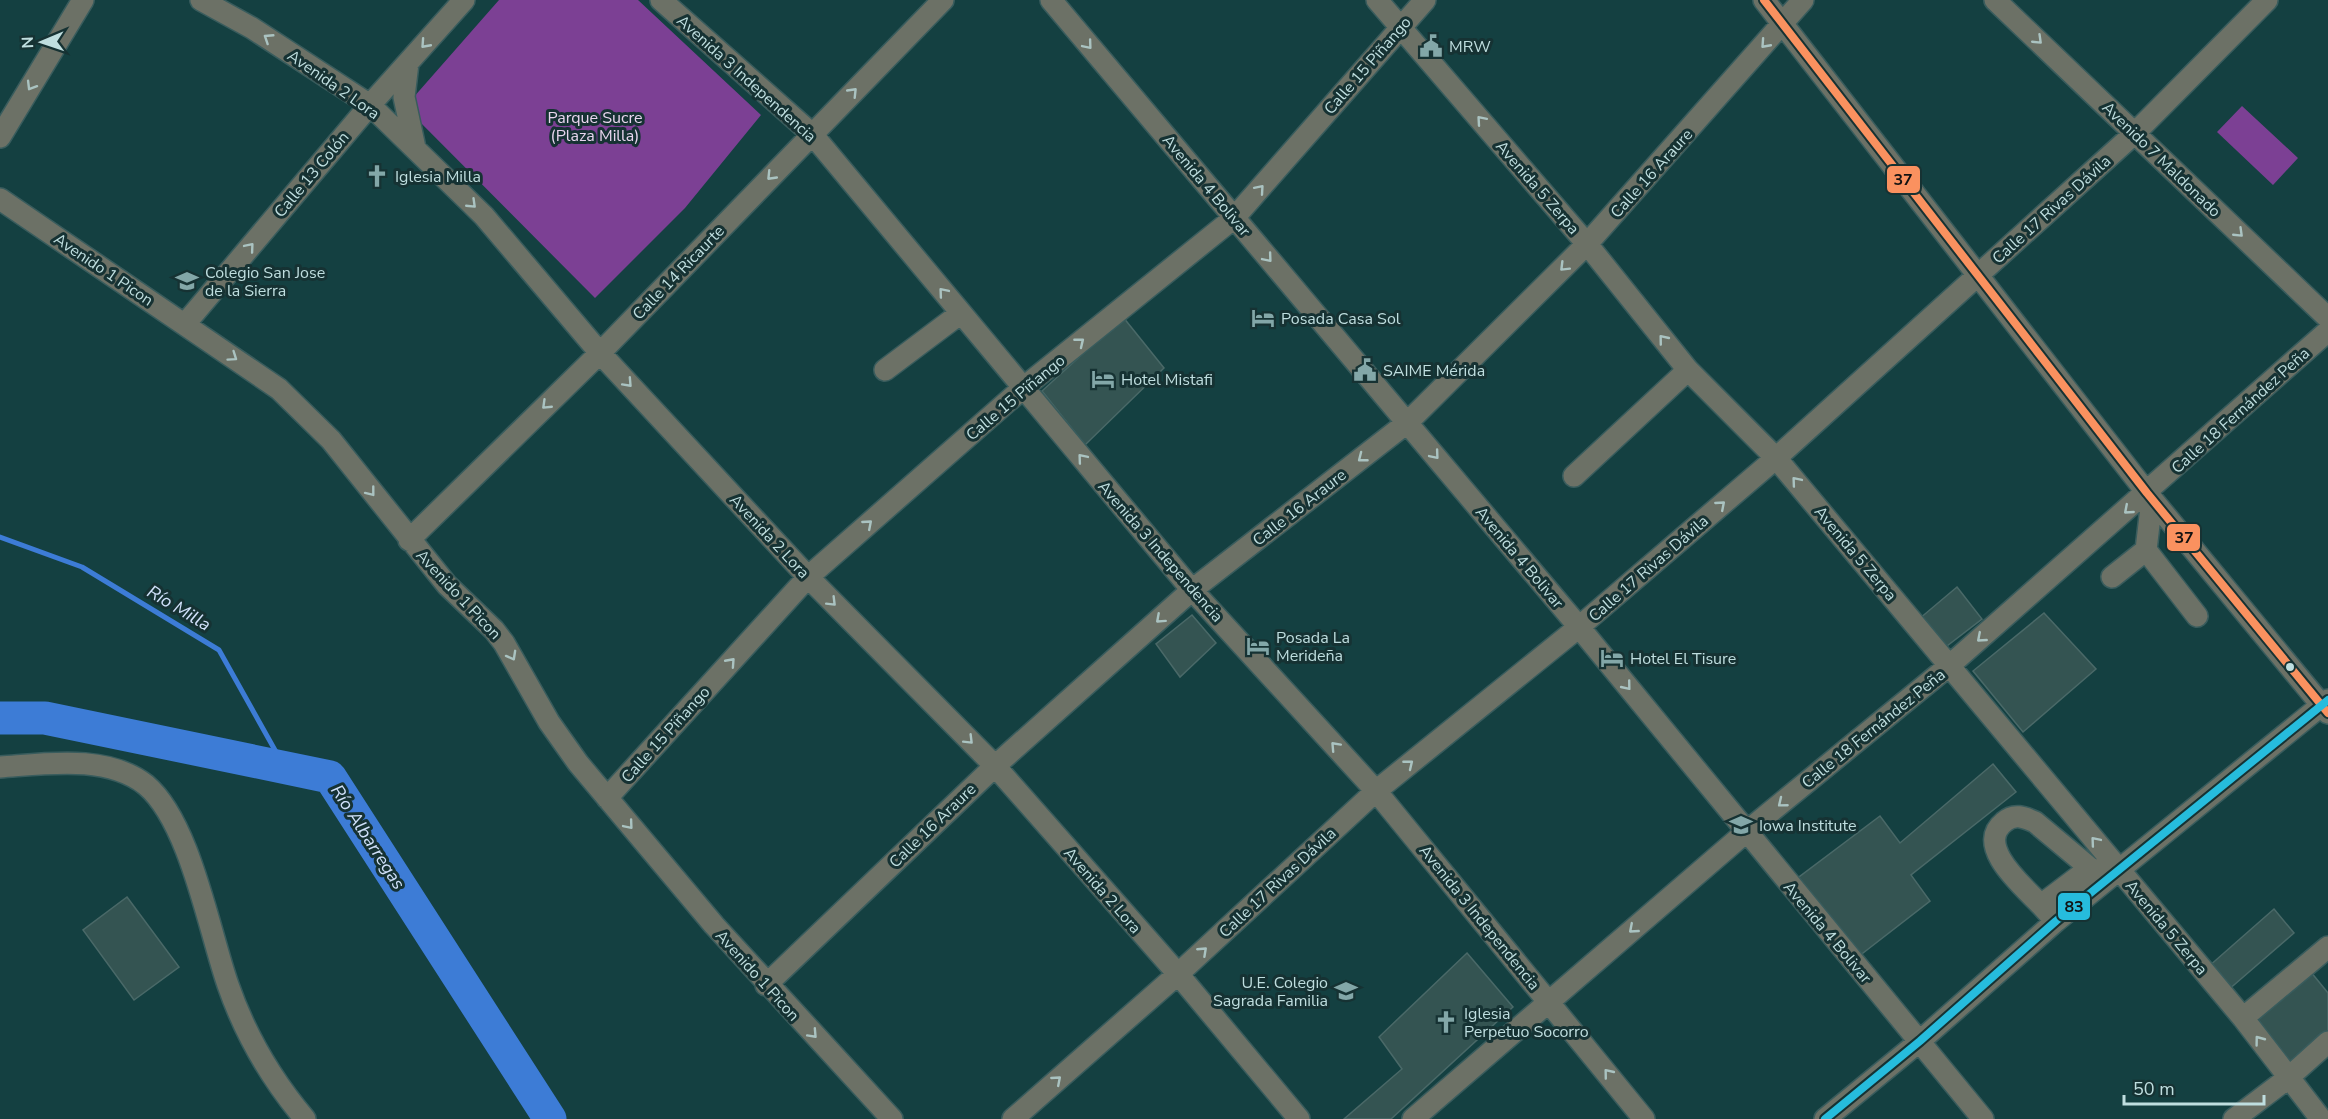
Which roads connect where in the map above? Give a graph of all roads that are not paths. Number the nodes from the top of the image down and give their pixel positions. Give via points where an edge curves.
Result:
1 (83, 0) edge
2 (201, 0) edge
3 (464, 0) edge
4 (661, 0) edge
5 (942, 0) edge
6 (1051, 0) edge
7 (1377, 0) edge
8 (1425, 0) edge
9 (1764, 0) edge
10 (1803, 0) edge
11 (1995, 0) edge
12 (2267, 0) edge
13 (1784, 23) junction
14 (1400, 26) junction
15 (408, 63) junction
16 (370, 105) junction
17 (2135, 133) junction
18 (812, 134) junction
19 (0, 137) edge
20 (415, 149) junction
21 (0, 199) edge
22 (1234, 218) junction
23 (1587, 244) junction
24 (1978, 276) junction
25 (962, 314) junction
26 (2328, 318) edge
27 (185, 324) junction
28 (2328, 331) edge
29 (600, 353) junction
30 (885, 370) dead end
31 (1688, 370) junction
32 (1023, 388) junction
33 (1408, 422) junction
34 (1776, 458) junction
35 (1574, 476) dead end
36 (2149, 496) junction
37 (409, 540) junction
38 (2146, 550) junction
39 (808, 577) junction
40 (2112, 577) dead end
41 (1192, 590) junction
42 (2197, 616) dead end
43 (1579, 627) junction
44 (1950, 665) junction
45 (2326, 706) edge
46 (995, 766) junction
47 (0, 767) edge
48 (1376, 790) junction
49 (607, 798) junction
50 (1746, 832) junction
51 (2090, 868) junction
52 (2115, 873) junction
53 (2041, 905) junction
54 (2056, 921) junction
55 (2328, 947) edge
56 (1178, 974) junction
57 (766, 985) junction
58 (1549, 1001) junction
59 (2243, 1018) junction
60 (1920, 1041) junction
61 (2328, 1042) edge
62 (2288, 1078) junction
63 (304, 1119) edge
64 (892, 1119) edge
65 (1013, 1119) edge
66 (1299, 1119) edge
67 (1413, 1119) edge
68 (1644, 1119) edge
69 (1825, 1119) edge
70 (1983, 1119) edge
71 (2234, 1119) edge
72 (2321, 1119) edge

1 -> 19 street
16 -> 2 street, Avenida 2 Lora via 252,28
3 -> 15 street, Calle 13 Colón
4 - 18 street, Avenida 3 Independencia
18 -> 5 street, Calle 14 Ricaurte
6 -> 22 street, Avenida 4 Bolivar
7 - 14 street, Avenida 5 Zerpa
8 - 14 street, Calle 15 Piñango
9 - 13 street
10 - 13 street, Calle 16 Araure
11 -> 17 street, Avenido 7 Maldonado
12 - 17 street, Calle 17 Rivas Dávila
13 -> 23 street, Calle 16 Araure
13 - 24 street
22 -> 14 street, Calle 15 Piñango
23 -> 14 street, Avenida 5 Zerpa
15 - 16 street, Calle 13 Colón
15 - 20 street via 404,97
16 - 20 street, Avenida 2 Lora
27 -> 16 street, Calle 13 Colón
17 - 24 street, Calle 17 Rivas Dávila
17 -> 26 street, Avenido 7 Maldonado
25 -> 18 street, Avenida 3 Independencia
18 -> 29 street, Calle 14 Ricaurte
20 -> 29 street, Avenida 2 Lora via 484,216
21 - 27 street, Avenido 1 Picon
32 -> 22 street, Calle 15 Piñango
22 -> 33 street, Avenida 4 Bolivar
31 -> 23 street, Avenida 5 Zerpa
23 -> 33 street, Calle 16 Araure
24 - 34 street, Calle 17 Rivas Dávila
24 - 36 street
25 - 30 street
25 - 32 street, Avenida 3 Independencia
27 -> 37 street, Avenido 1 Picon via 298,405 331,440
28 - 36 street, Calle 18 Fernández Peña
29 -> 37 street, Calle 14 Ricaurte
29 -> 39 street, Avenida 2 Lora
31 - 34 street, Avenida 5 Zerpa
31 - 35 street
39 -> 32 street, Calle 15 Piñango
41 -> 32 street, Avenida 3 Independencia
33 -> 41 street, Calle 16 Araure
33 -> 43 street, Avenida 4 Bolivar
43 -> 34 street, Calle 17 Rivas Dávila
44 -> 34 street, Avenida 5 Zerpa
36 - 38 street
36 -> 44 street, Calle 18 Fernández Peña
36 - 45 street
37 -> 49 street, Avenido 1 Picon via 504,643 549,722
38 - 40 street
38 - 42 street
39 -> 46 street, Avenida 2 Lora
49 -> 39 street, Calle 15 Piñango
41 -> 46 street, Calle 16 Araure
48 -> 41 street, Avenida 3 Independencia
48 -> 43 street, Calle 17 Rivas Dávila
43 -> 50 street, Avenida 4 Bolivar
44 -> 50 street, Calle 18 Fernández Peña
52 -> 44 street, Avenida 5 Zerpa
45 - 52 street
46 - 56 street, Avenida 2 Lora
46 - 57 street, Calle 16 Araure
47 - 63 street via 94,765 145,785 163,804 182,839 229,987 254,1044 283,1093
56 -> 48 street, Calle 17 Rivas Dávila
48 - 58 street, Avenida 3 Independencia
49 -> 57 street, Avenido 1 Picon
50 -> 58 street, Calle 18 Fernández Peña
50 - 60 street, Avenida 4 Bolivar
51 - 52 street
51 - 53 street
51 - 53 street via 2035,822 2013,816 2006,820 1994,840 1996,853
52 - 54 street
52 - 59 street, Avenida 5 Zerpa
53 - 54 street
54 - 60 street
55 - 59 street
65 -> 56 street, Calle 17 Rivas Dávila
56 - 66 street, Avenida 2 Lora
57 -> 64 street, Avenido 1 Picon
58 - 67 street, Calle 18 Fernández Peña
68 -> 58 street, Avenida 3 Independencia
62 -> 59 street, Avenida 5 Zerpa
60 - 69 street
60 - 70 street, Avenida 4 Bolivar
61 - 62 street
62 - 71 street
62 - 72 street, Avenida 5 Zerpa

